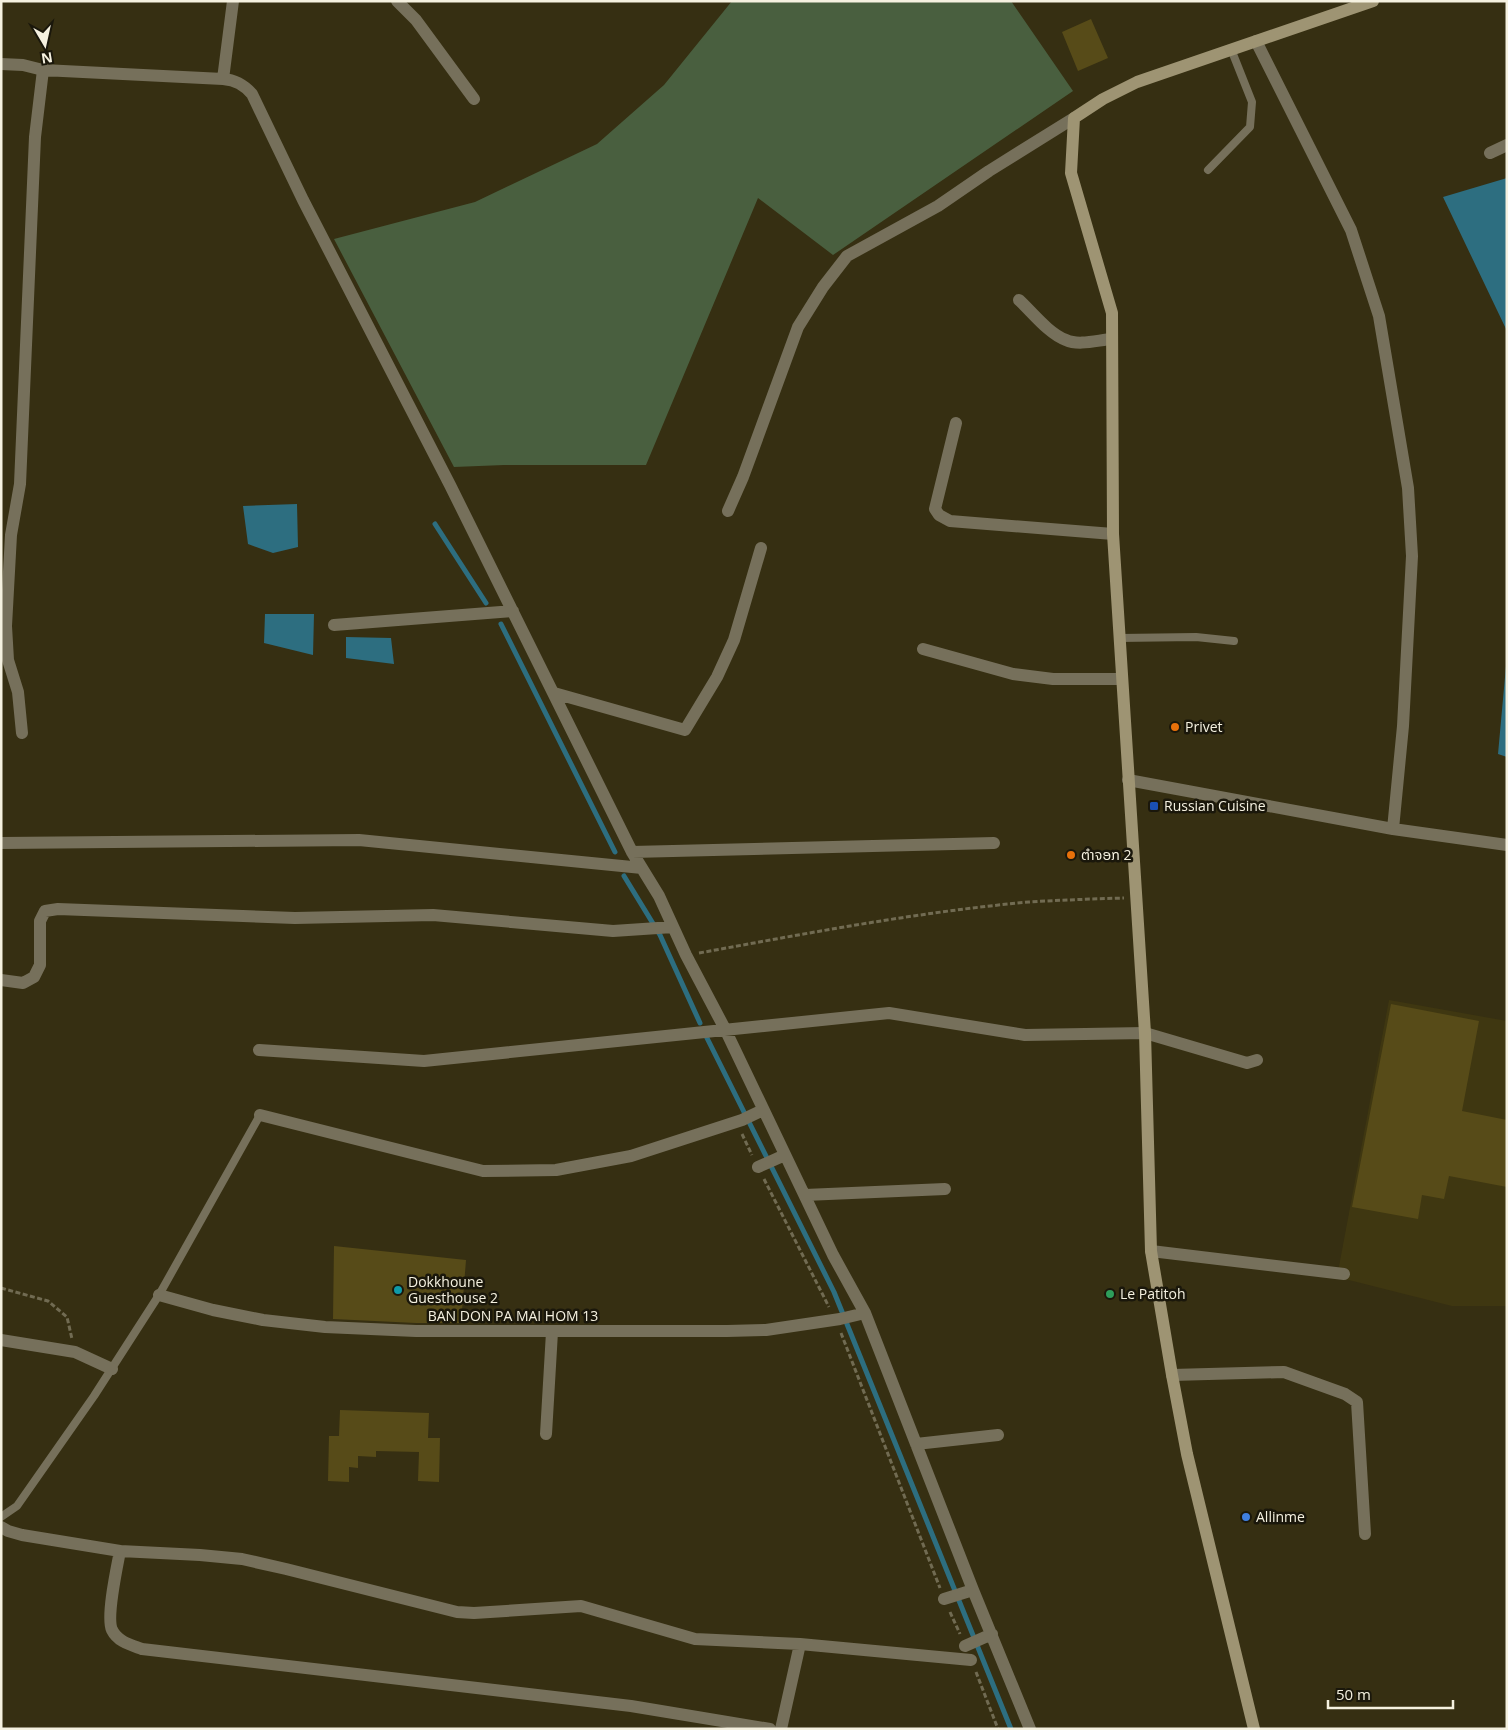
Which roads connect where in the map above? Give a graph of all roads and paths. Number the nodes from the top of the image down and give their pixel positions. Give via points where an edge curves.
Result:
1 (233, 1) edge
2 (397, 1) edge
3 (1373, 1) edge
4 (1351, 5) edge
5 (1256, 41) junction
6 (1231, 49) junction
7 (1, 64) edge
8 (43, 70) junction
9 (223, 79) junction
10 (474, 99) dead end
11 (1074, 118) junction
12 (1507, 145) edge
13 (1490, 153) dead end
14 (1208, 170) dead end
15 (1019, 300) dead end
16 (1112, 338) junction
17 (956, 423) dead end
18 (728, 511) dead end
19 (1113, 534) junction
20 (761, 548) dead end
21 (513, 611) junction
22 (334, 625) dead end
23 (1119, 638) junction
24 (1234, 641) dead end
25 (923, 649) dead end
26 (1122, 679) junction
27 (554, 693) junction
28 (22, 732) dead end
29 (1128, 780) junction
30 (1393, 829) junction
31 (1, 843) edge
32 (994, 843) dead end
33 (1507, 845) edge
34 (632, 852) junction
35 (642, 868) junction
36 (1137, 897) junction
37 (668, 927) junction
38 (686, 955) junction
39 (1, 980) edge
40 (725, 1029) junction
41 (1144, 1032) junction
42 (259, 1050) dead end
43 (1257, 1060) dead end
44 (760, 1111) junction
45 (260, 1115) joint
46 (739, 1121) junction
47 (781, 1157) junction
48 (761, 1166) junction
49 (945, 1190) dead end
50 (805, 1195) junction
51 (1151, 1252) junction
52 (1344, 1274) dead end
53 (1, 1288) edge
54 (159, 1295) junction
55 (859, 1314) junction
56 (838, 1319) junction
57 (552, 1332) junction
58 (1, 1340) edge
59 (75, 1352) junction
60 (112, 1368) junction
61 (1172, 1375) junction
62 (546, 1434) dead end
63 (998, 1435) dead end
64 (916, 1444) junction
65 (1, 1517) edge
66 (1, 1527) edge
67 (1366, 1534) dead end
68 (120, 1551) junction
69 (968, 1592) junction
70 (946, 1599) junction
71 (988, 1636) junction
72 (800, 1644) junction
73 (968, 1644) joint
74 (971, 1660) joint
75 (770, 1729) edge
76 (781, 1729) edge
77 (998, 1729) edge
78 (1030, 1729) edge
79 (1254, 1729) edge

1 - 9 street
2 - 10 street via 416,20
3 - 4 street
4 - 5 street
5 - 6 street
5 - 30 street via 1351,230 1379,316 1408,488 1412,556 1403,726
6 - 11 street via 1137,82
6 - 14 lane via 1252,102 1250,127
7 - 8 street
8 - 9 street
8 - 28 street via 35,137 20,484 11,535 6,626 8,660 18,692
9 - 21 street via 245,86 252,94
11 - 16 street via 1071,174 1112,313
11 - 18 street via 938,206 847,256 822,287 798,327
12 - 13 street
15 - 16 street via 1054,334 1067,341
16 - 19 street
17 - 19 street via 935,509 939,515 950,522
19 - 23 street
20 - 27 street via 734,640 717,677 685,730
21 - 22 street
21 - 27 street
23 - 24 lane via 1196,637
23 - 26 street
25 - 26 street via 1013,674 1053,679
26 - 29 street
27 - 34 street
29 - 30 street
29 - 36 street
30 - 33 street
31 - 35 street via 359,840
32 - 34 street
34 - 35 street
35 - 37 street via 659,896
36 - 38 path via 1030,902 948,912
36 - 41 street
37 - 38 street
37 - 39 street via 613,931 433,915 295,918 58,909 45,912 40,922 40,965 34,977 23,983
38 - 40 street
40 - 41 street via 889,1013 1025,1035
40 - 42 street via 424,1061
40 - 44 street
41 - 43 street via 1246,1063
41 - 51 street
44 - 46 street
44 - 47 street
45 - 46 street via 483,1172 556,1170 631,1156
45 - 54 lane
46 - 48 path
47 - 48 street
47 - 50 street
48 - 56 path
49 - 50 street
50 - 55 street via 857,1300
51 - 52 street
51 - 61 street
53 - 59 path via 48,1301 67,1316
54 - 57 street, BAN DON PA MAI HOM 13 via 262,1320 325,1327
54 - 60 lane
55 - 56 street, BAN DON PA MAI HOM 13
55 - 64 street
56 - 57 street, BAN DON PA MAI HOM 13 via 766,1330 727,1332
56 - 70 path
57 - 62 street
58 - 59 street
59 - 60 street
60 - 65 lane via 17,1506
61 - 67 street via 1284,1372 1345,1394 1357,1402
61 - 79 street via 1187,1454
63 - 64 street
64 - 69 street
66 - 68 street via 22,1535
68 - 72 street via 242,1559 457,1612 581,1606 694,1639
68 - 75 street via 110,1613 112,1630 124,1642 142,1649 631,1706
69 - 70 street
69 - 71 street
70 - 73 path
71 - 73 street
71 - 78 street
72 - 74 street
72 - 76 street
74 - 77 path

